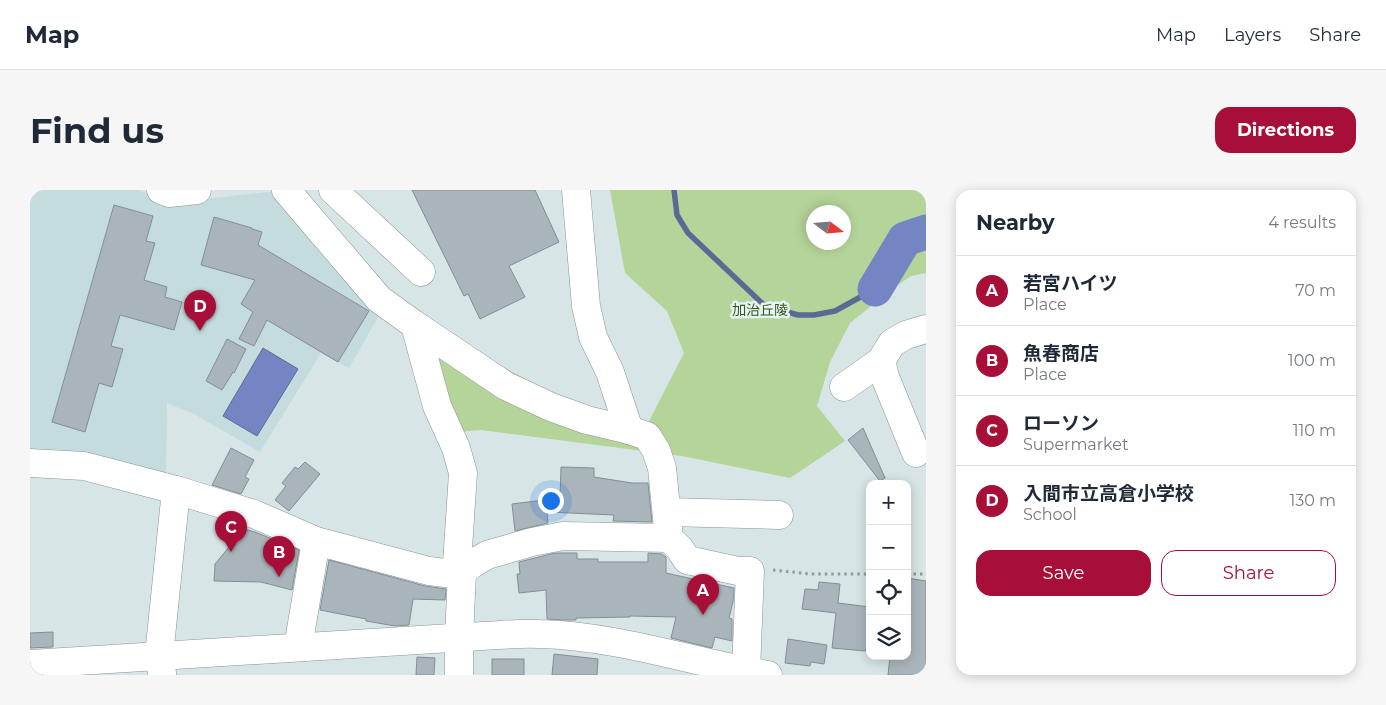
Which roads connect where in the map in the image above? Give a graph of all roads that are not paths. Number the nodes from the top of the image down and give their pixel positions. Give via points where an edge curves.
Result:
1 (162, 190) edge
2 (197, 190) edge
3 (333, 190) edge
4 (576, 190) edge
5 (289, 191) edge
6 (421, 272) dead end
7 (415, 325) junction
8 (926, 330) edge
9 (881, 361) junction
10 (844, 387) dead end
11 (629, 430) junction
12 (916, 453) dead end
13 (30, 463) edge
14 (176, 490) junction
15 (667, 512) junction
16 (779, 515) dead end
17 (670, 538) junction
18 (316, 541) junction
19 (462, 572) junction
20 (459, 637) junction
21 (298, 647) junction
22 (30, 664) edge
23 (161, 666) edge
24 (757, 673) edge
25 (459, 675) edge

1 - 2 street
3 - 6 street
4 - 11 street via 586,306 593,337 610,372
5 - 7 street via 379,299
7 - 11 street via 506,386 587,420
7 - 19 street via 437,406 456,448 462,473 457,564
8 - 9 street via 892,343
9 - 10 street
9 - 12 street
11 - 15 street via 647,436 656,450 662,468
13 - 14 street via 84,466
14 - 18 street via 254,514
14 - 23 street
15 - 16 street
15 - 17 street
17 - 19 street via 563,536 487,556
17 - 24 street via 687,560 750,572
18 - 19 street via 429,571
18 - 21 street
19 - 20 street
20 - 21 street
20 - 24 street via 540,634 588,639 631,645
20 - 25 street
21 - 23 street
22 - 23 street

